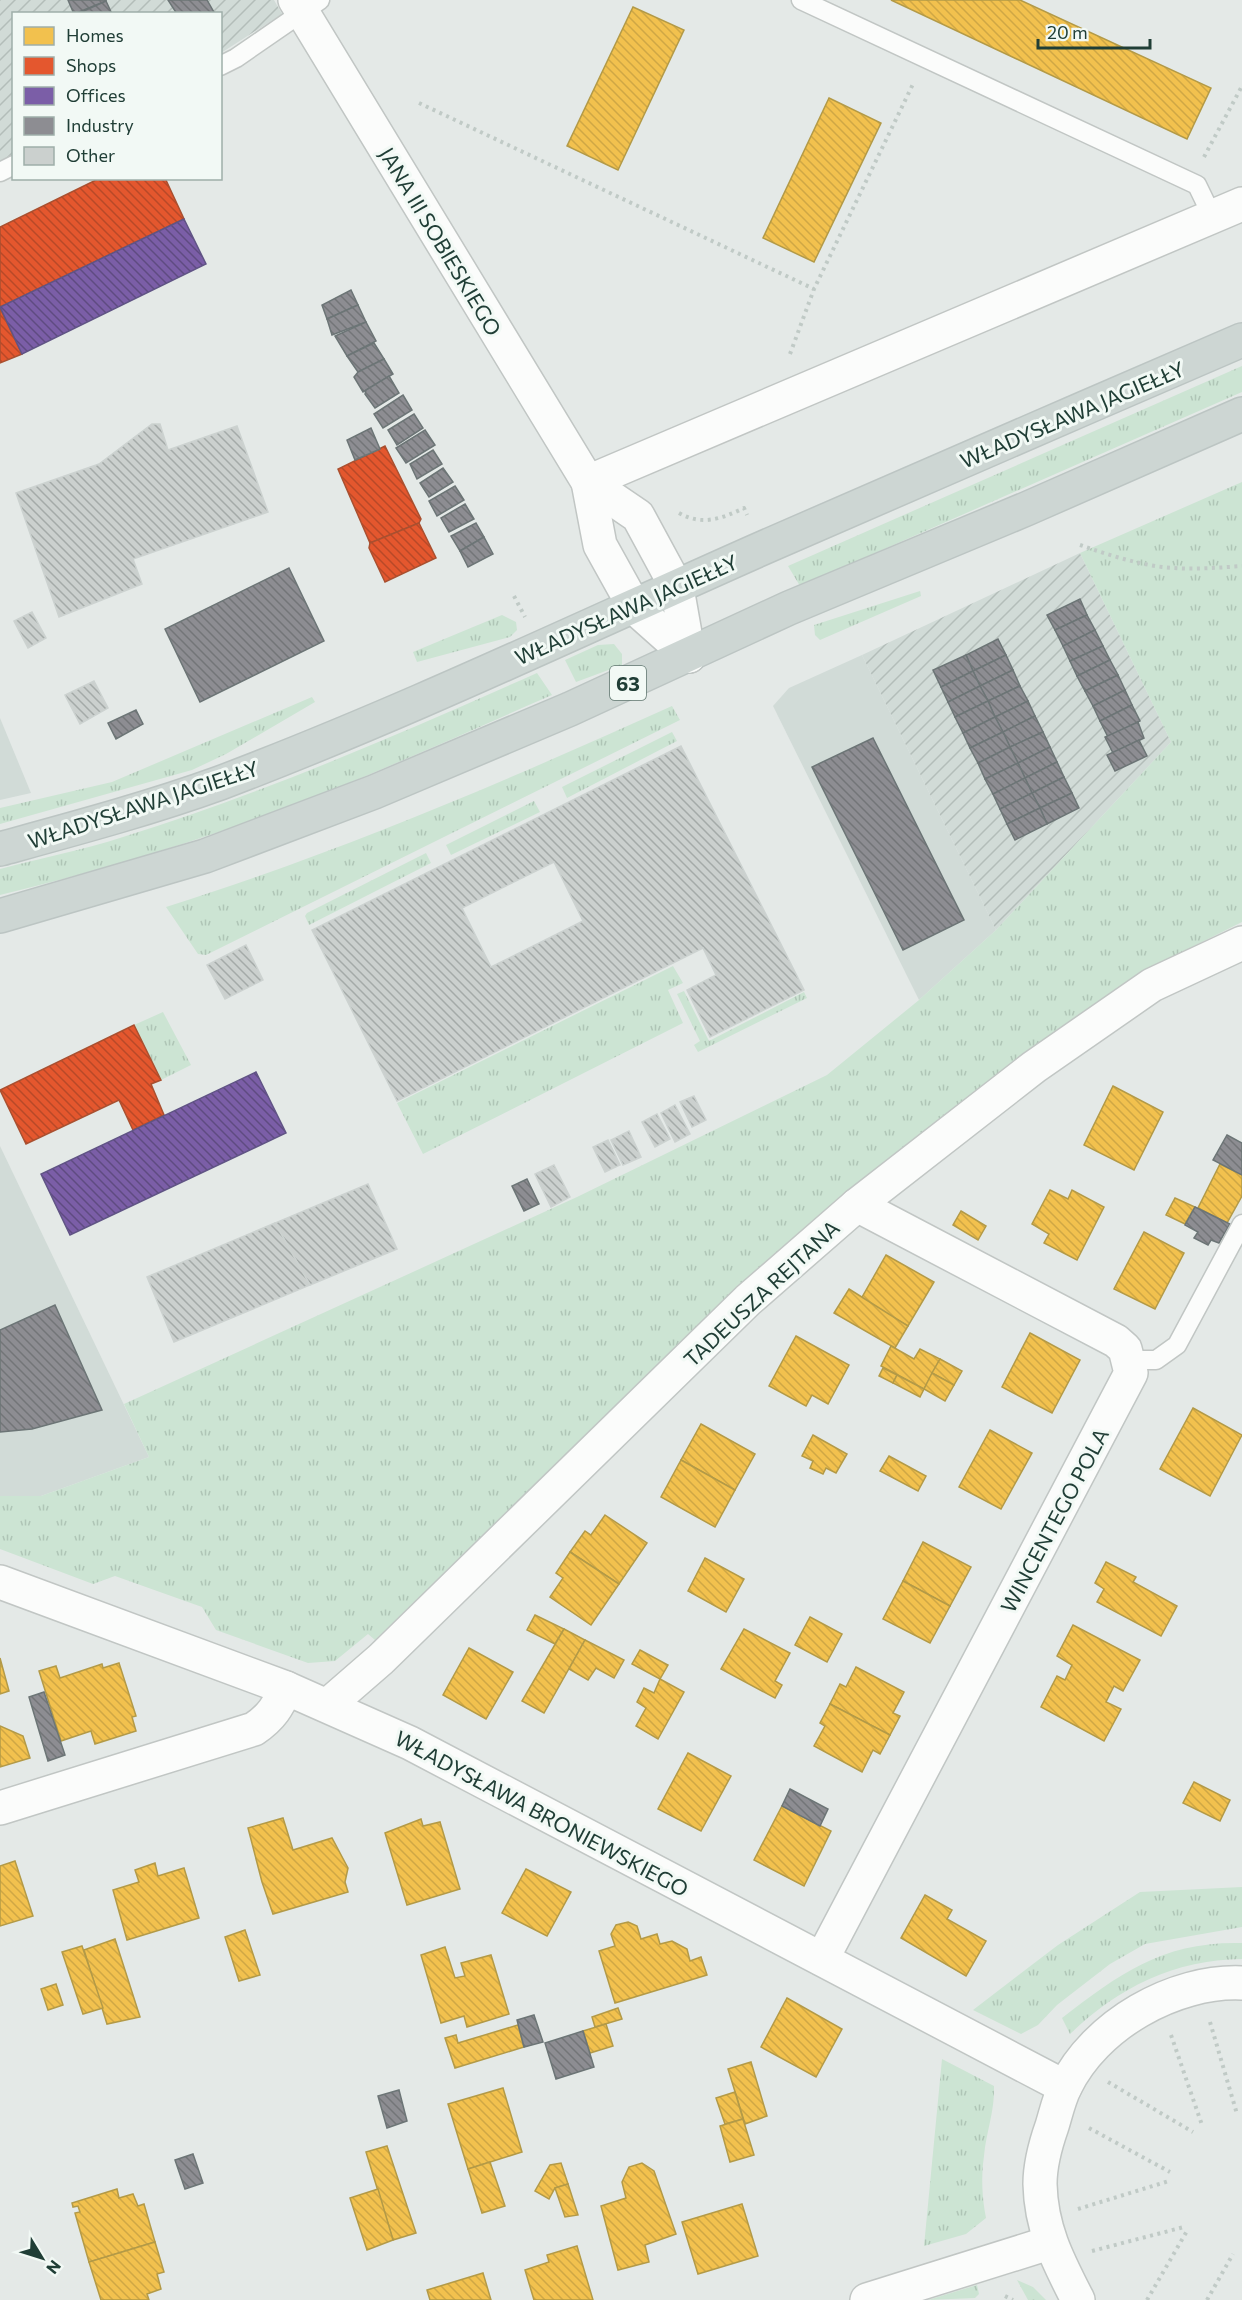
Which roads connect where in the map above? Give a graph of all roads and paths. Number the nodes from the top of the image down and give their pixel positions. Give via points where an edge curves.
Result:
1 (801, 0) edge
2 (306, 4) edge
3 (926, 58) junction
4 (222, 65) edge
5 (1242, 86) edge
6 (419, 103) dead end
7 (1190, 182) junction
8 (1242, 204) edge
9 (1212, 216) junction
10 (814, 289) junction
11 (1242, 340) edge
12 (790, 354) dead end
13 (1242, 414) edge
14 (588, 482) junction
15 (680, 514) dead end
16 (748, 517) dead end
17 (1080, 545) dead end
18 (1242, 566) edge
19 (677, 588) junction
20 (635, 608) junction
21 (688, 656) junction
22 (0, 849) edge
23 (0, 916) edge
24 (1242, 943) edge
25 (857, 1205) junction
26 (1242, 1224) edge
27 (1130, 1360) junction
28 (0, 1582) edge
29 (286, 1688) junction
30 (328, 1705) junction
31 (0, 1808) edge
32 (822, 1959) junction
33 (1242, 1983) edge
34 (1208, 2017) dead end
35 (1169, 2028) dead end
36 (1102, 2079) dead end
37 (1065, 2087) junction
38 (1237, 2114) dead end
39 (1078, 2122) dead end
40 (1202, 2125) dead end
41 (1193, 2132) dead end
42 (1170, 2172) dead end
43 (1169, 2181) dead end
44 (1072, 2211) dead end
45 (1049, 2243) junction
46 (1082, 2254) dead end
47 (1233, 2254) dead end
48 (867, 2300) edge
49 (1078, 2300) edge
50 (1147, 2300) edge
51 (1207, 2300) edge

1 - 3 lane
2 - 4 lane
2 - 14 street, JANA III SOBIESKIEGO
3 - 7 lane
3 - 10 path
5 - 7 path
6 - 10 path
7 - 9 lane via 1197,185
8 - 9 street
9 - 14 street
10 - 12 path
11 - 19 main road, WŁADYSŁAWA JAGIEŁŁY
13 - 21 main road, 63 via 789,608
14 - 19 street, JANA III SOBIESKIEGO via 638,516
14 - 20 street, JANA III SOBIESKIEGO via 600,545
15 - 16 path via 702,521 721,519 744,508
17 - 18 path via 1161,567
19 - 20 main road, WŁADYSŁAWA JAGIEŁŁY
19 - 21 street, JANA III SOBIESKIEGO
20 - 21 street, JANA III SOBIESKIEGO
20 - 22 main road, WŁADYSŁAWA JAGIEŁŁY via 218,783
21 - 23 main road, 63 via 474,750 285,826 119,883
24 - 25 street, TADEUSZA REJTANA via 1152,985 1034,1067
25 - 27 street via 1116,1341
25 - 30 street, TADEUSZA REJTANA via 748,1300 381,1659
26 - 27 lane via 1178,1345 1156,1360
27 - 32 street, WINCENTEGO POLA via 1131,1373
28 - 29 street, WŁADYSŁAWA BRONIEWSKIEGO
29 - 30 street, WŁADYSŁAWA BRONIEWSKIEGO
29 - 31 street via 277,1709 254,1729
30 - 32 street, WŁADYSŁAWA BRONIEWSKIEGO via 410,1743
32 - 37 street, WŁADYSŁAWA BRONIEWSKIEGO
33 - 37 street via 1199,1986 1154,2004 1109,2032 1085,2057
34 - 38 path
35 - 40 path
36 - 41 path
37 - 45 street via 1047,2140 1040,2184
39 - 42 path
43 - 44 path
45 - 48 street
45 - 49 street
46 - 50 path via 1185,2229
47 - 51 path

